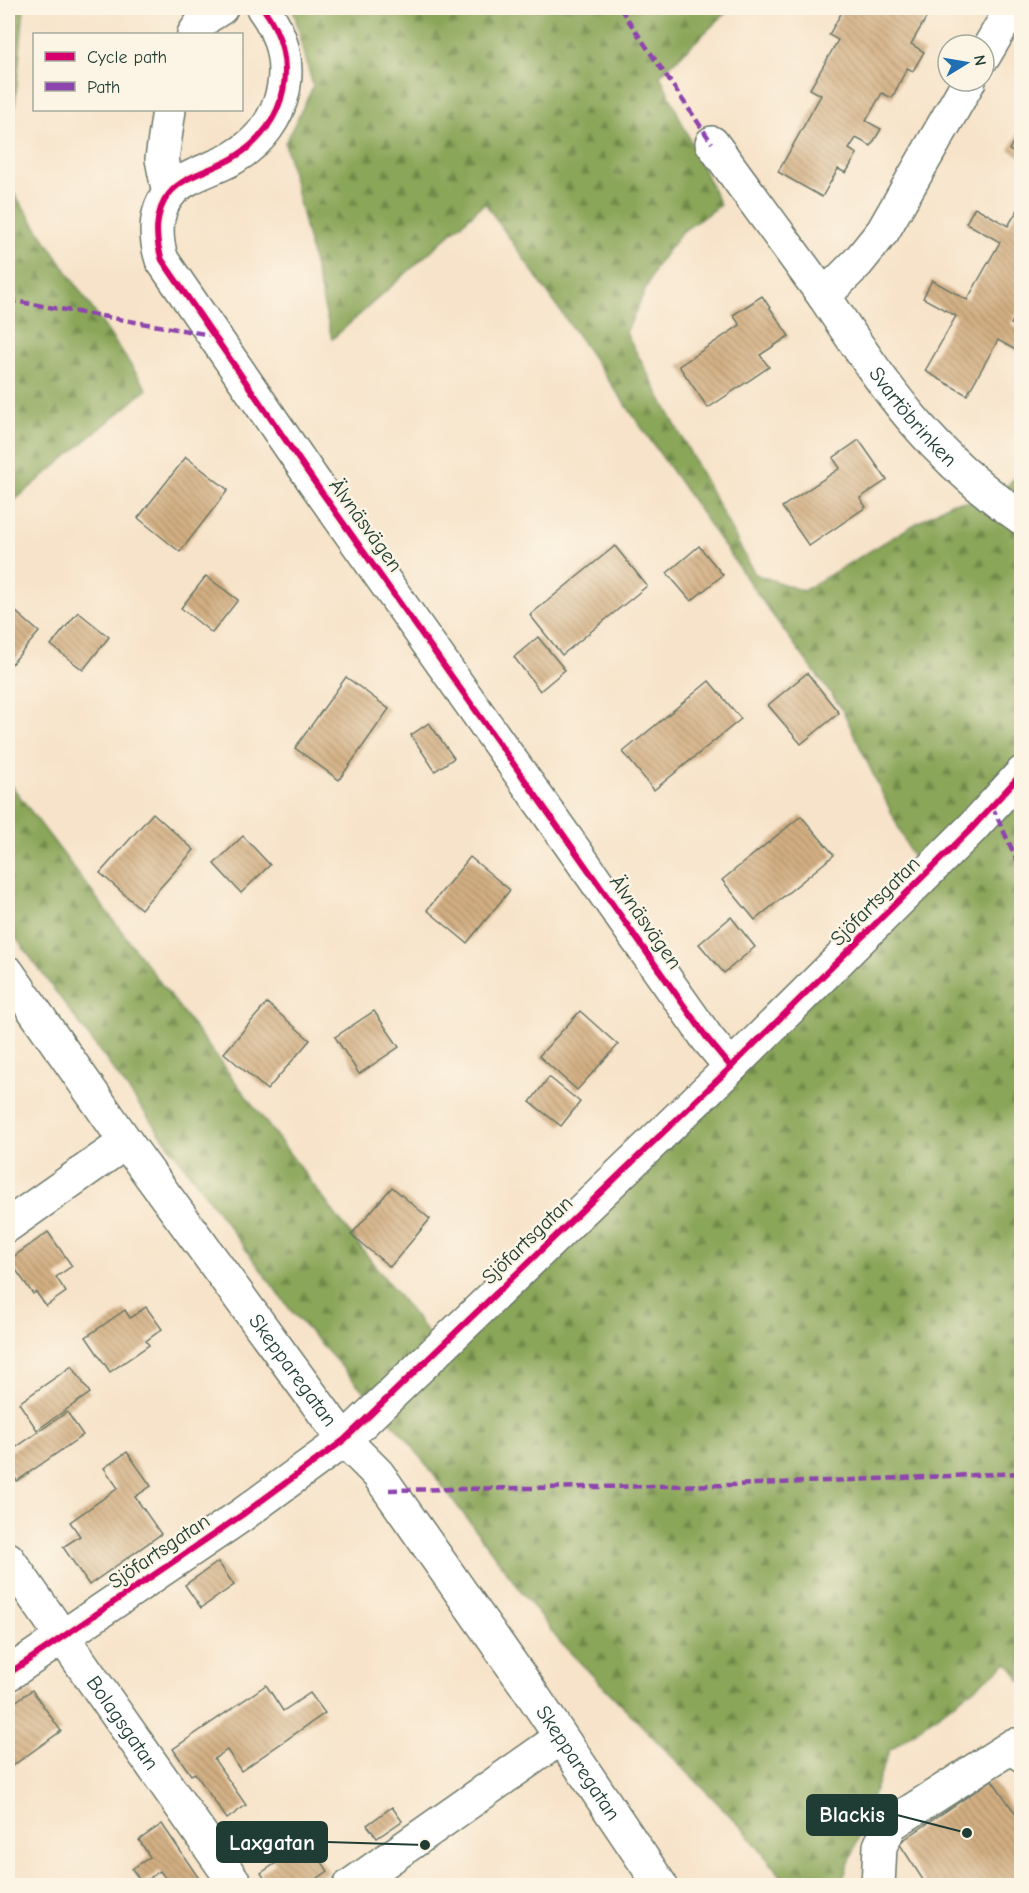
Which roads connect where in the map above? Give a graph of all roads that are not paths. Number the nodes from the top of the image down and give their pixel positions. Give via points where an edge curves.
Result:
1 (221, 8) edge
2 (263, 8) edge
3 (1012, 8) edge
4 (195, 33) edge
5 (996, 35) edge
6 (962, 93) edge
7 (169, 111) edge
8 (712, 143) dead end
9 (169, 194) junction
10 (824, 296) junction
11 (1022, 518) edge
12 (1022, 773) edge
13 (8, 973) edge
14 (731, 1067) junction
15 (126, 1142) junction
16 (8, 1225) edge
17 (344, 1440) junction
18 (8, 1559) edge
19 (62, 1636) junction
20 (8, 1674) edge
21 (560, 1739) junction
22 (1022, 1755) edge
23 (237, 1886) edge
24 (350, 1886) edge
25 (661, 1886) edge
26 (878, 1886) edge

1 - 4 street via 205,18
2 - 9 street via 279,32 285,55 284,92 278,108 246,149
3 - 5 street
6 - 10 street via 883,231
7 - 9 street via 162,159
8 - 10 street, Svartöbrinken
9 - 14 street, Älvnäsvägen via 158,220 156,240 162,260
10 - 11 street, Svartöbrinken via 898,405 933,445 992,498
12 - 14 street, Sjöfartsgatan via 972,828
13 - 15 street, Skepparegatan
14 - 17 street, Sjöfartsgatan
15 - 16 street
15 - 17 street, Skepparegatan
17 - 19 street, Sjöfartsgatan via 242,1515
17 - 21 street, Skepparegatan via 378,1474
18 - 19 street, Bolagsgatan
19 - 20 street, Sjöfartsgatan
19 - 23 street, Bolagsgatan
21 - 24 street
21 - 25 street, Skepparegatan
22 - 26 street via 1014,1745 891,1824 880,1846

